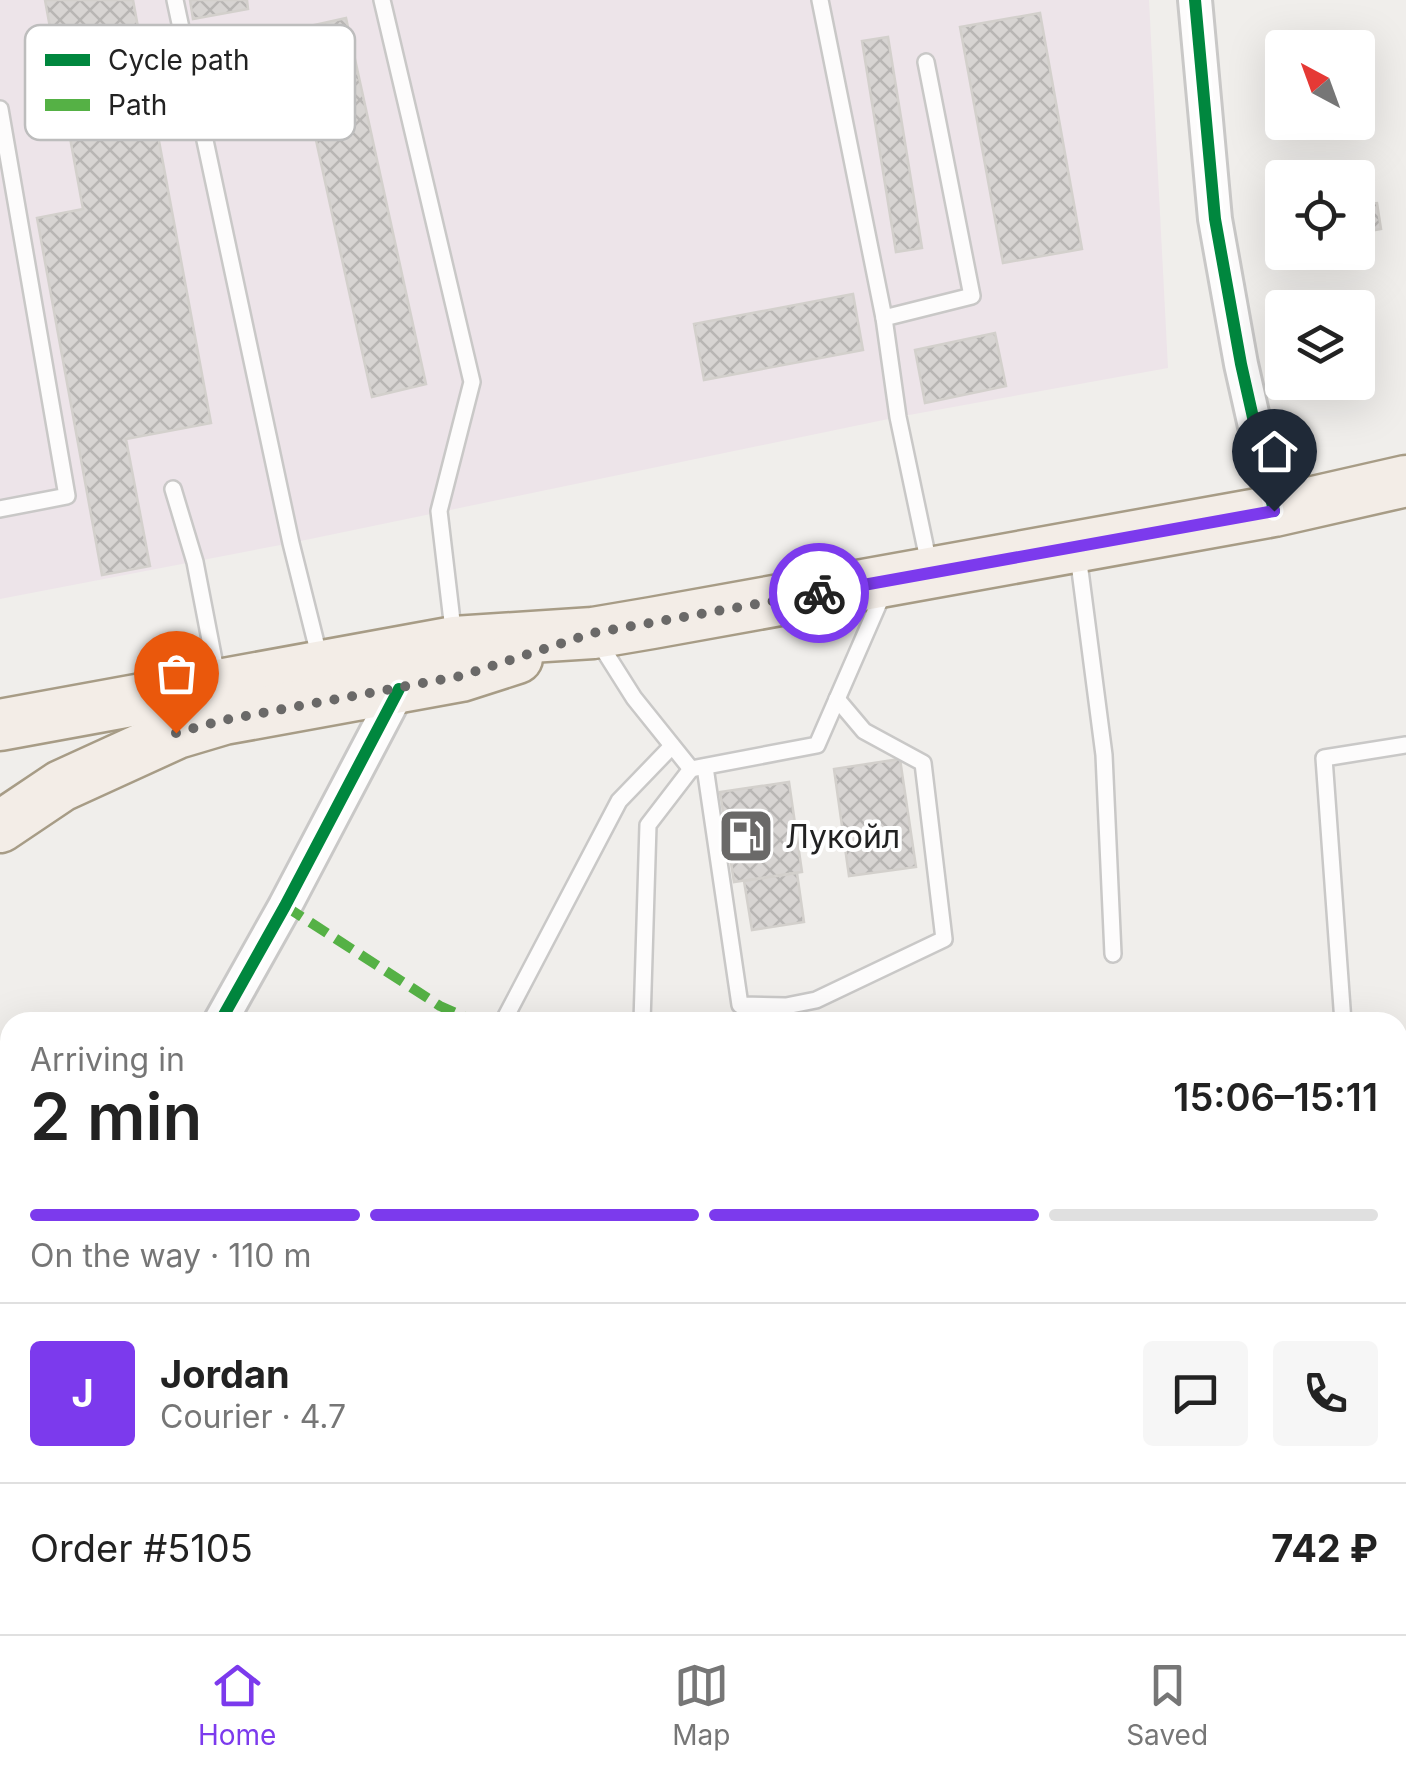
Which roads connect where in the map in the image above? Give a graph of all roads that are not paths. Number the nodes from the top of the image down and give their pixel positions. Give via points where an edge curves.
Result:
1 (175, 0) edge
2 (382, 0) edge
3 (820, 0) edge
4 (1194, 0) edge
5 (180, 25) edge
6 (926, 62) dead end
7 (0, 109) edge
8 (205, 140) edge
9 (884, 318) junction
10 (1406, 482) edge
11 (172, 489) dead end
12 (0, 509) edge
13 (1274, 511) junction
14 (1077, 546) junction
15 (910, 577) junction
16 (593, 633) junction
17 (454, 642) junction
18 (322, 668) junction
19 (218, 685) junction
20 (399, 689) junction
21 (837, 698) junction
22 (0, 725) edge
23 (672, 746) junction
24 (1406, 746) edge
25 (698, 768) junction
26 (0, 827) edge
27 (1113, 954) dead end
28 (226, 1012) edge
29 (508, 1012) edge
30 (642, 1012) edge
31 (1342, 1012) edge

1 - 5 lane
2 - 17 lane via 472,382 440,511
3 - 9 lane
4 - 13 street via 1215,219
6 - 9 lane via 972,296
7 - 12 lane via 66,496
8 - 18 lane
9 - 15 lane
10 - 13 main road
11 - 19 lane via 195,562
13 - 14 main road
14 - 15 main road
14 - 27 lane via 1104,755
15 - 16 main road
15 - 21 lane
16 - 17 main road
16 - 20 main road
16 - 23 lane
17 - 18 main road
18 - 19 main road
19 - 22 main road
20 - 26 main road via 176,733 61,786
20 - 28 street
21 - 25 lane via 817,745
21 - 25 lane via 864,731 923,762 944,939 816,1000 740,1005
23 - 25 lane
23 - 29 lane via 619,801
24 - 31 lane via 1324,758
25 - 30 lane via 648,824

